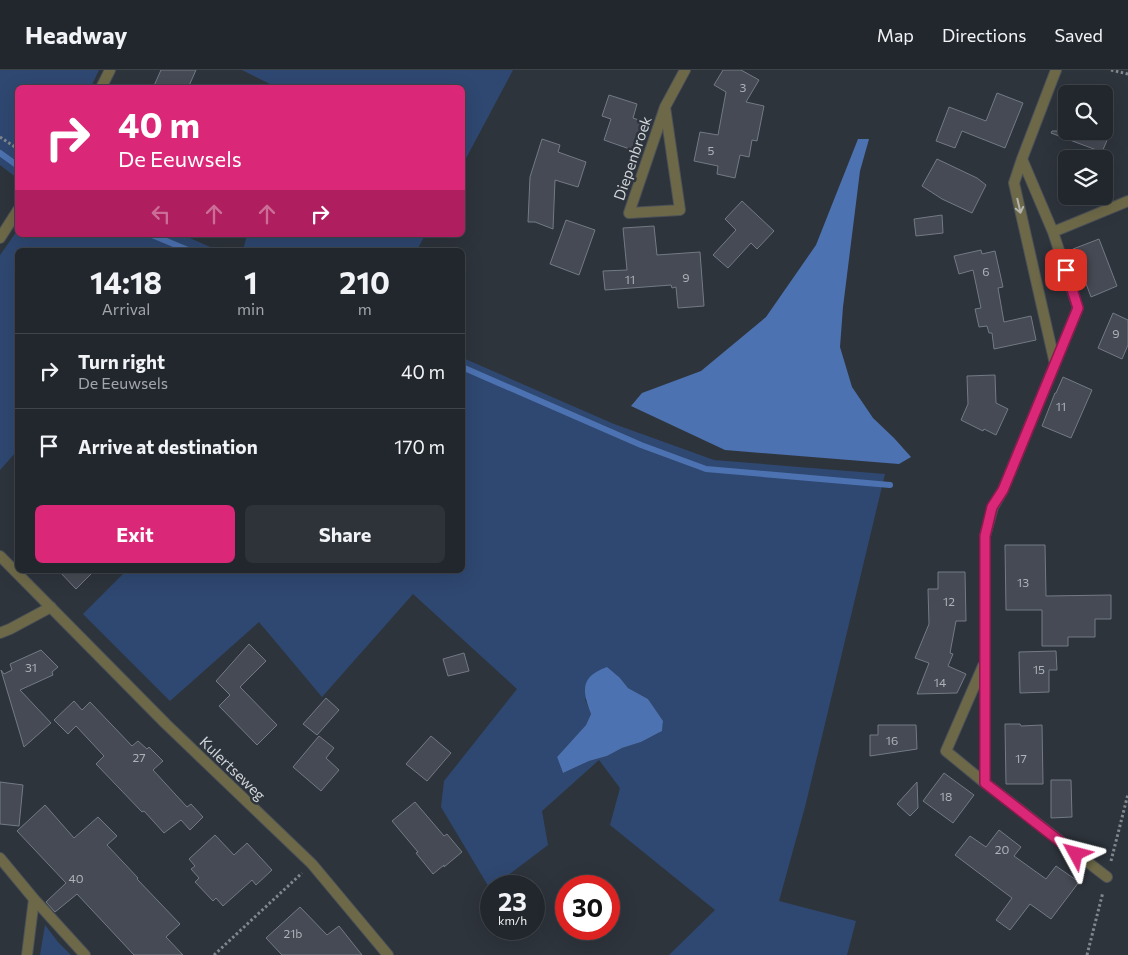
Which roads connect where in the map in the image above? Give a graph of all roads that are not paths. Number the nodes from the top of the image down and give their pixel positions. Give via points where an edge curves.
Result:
1 (110, 70) edge
2 (685, 70) edge
3 (1056, 70) edge
4 (102, 85) edge
5 (665, 107) junction
6 (1022, 159) junction
7 (1128, 201) edge
8 (15, 215) edge
9 (1053, 232) junction
10 (0, 238) edge
11 (1055, 364) junction
12 (0, 556) edge
13 (15, 571) edge
14 (17, 573) edge
15 (51, 607) junction
16 (0, 633) edge
17 (985, 661) junction
18 (985, 783) junction
19 (0, 858) edge
20 (1107, 877) road end
21 (34, 899) junction
22 (27, 955) edge
23 (85, 955) edge
24 (388, 955) edge

1 - 4 street
2 - 5 street, Diepenbroek
3 - 6 street
5 - 5 street, Diepenbroek via 653,142 629,213 680,210
6 - 9 street
6 -> 11 street via 1014,183
7 - 9 street
8 - 10 street
9 - 11 street via 1078,308
11 - 17 street via 1003,490 992,507 985,536
12 - 13 street, Kulertseweg
14 - 15 street, Kulertseweg
15 - 16 street
15 - 24 street, Kulertseweg via 166,724 312,864
17 - 18 street
17 - 18 street via 946,751
18 - 20 street
19 - 21 street
21 - 22 street
21 - 23 street

